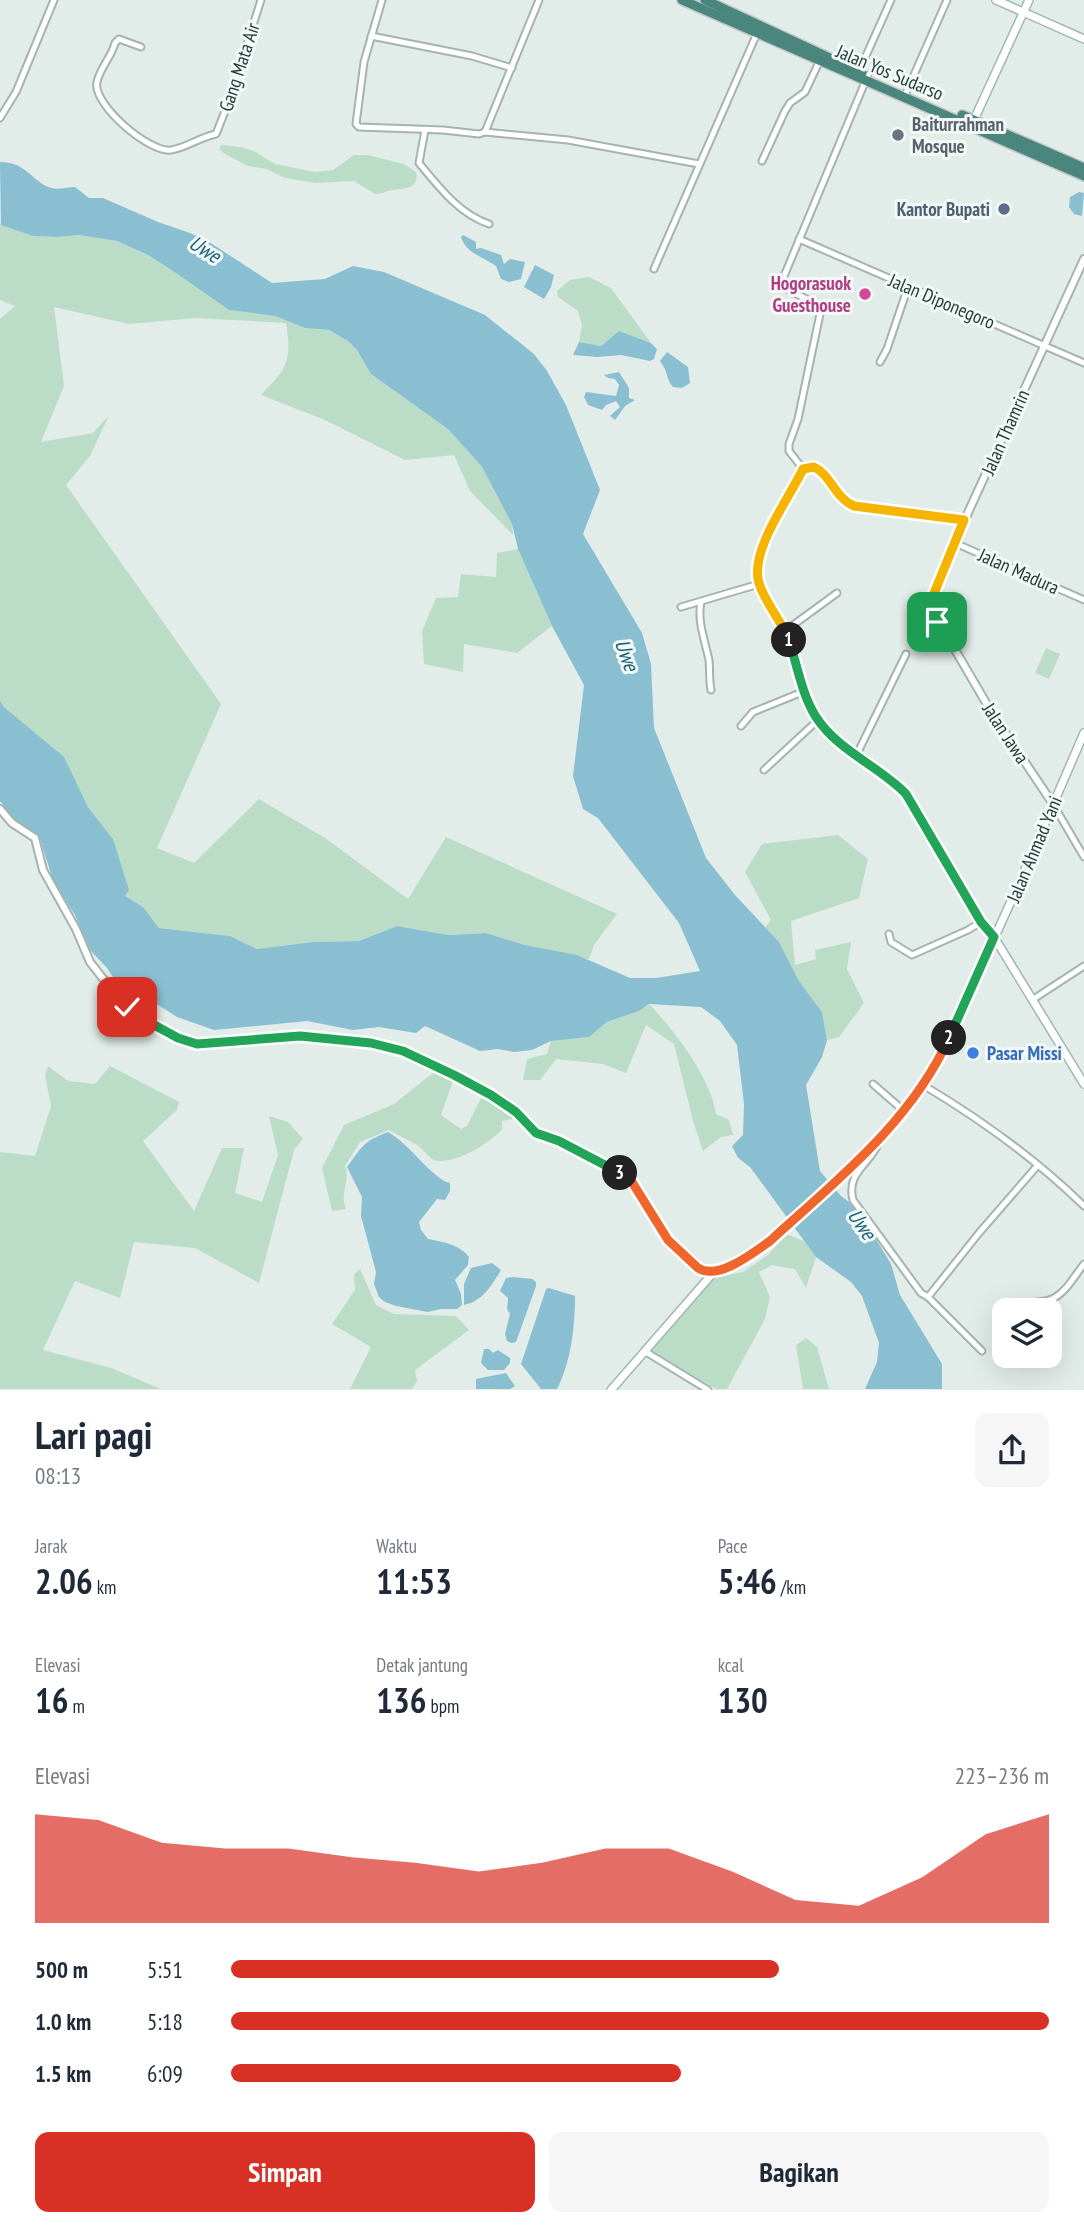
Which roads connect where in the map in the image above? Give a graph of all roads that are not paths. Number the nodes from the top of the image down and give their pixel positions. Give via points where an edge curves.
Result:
1 (54, 0) edge
2 (261, 0) edge
3 (382, 0) edge
4 (539, 0) edge
5 (682, 0) edge
6 (705, 0) edge
7 (891, 0) edge
8 (947, 0) edge
9 (996, 0) edge
10 (1029, 0) edge
11 (1023, 12) junction
12 (759, 28) junction
13 (371, 37) junction
14 (1084, 38) edge
15 (141, 47) dead end
16 (821, 58) junction
17 (865, 58) dead end
18 (512, 68) junction
19 (867, 78) junction
20 (906, 93) junction
21 (0, 118) edge
22 (972, 123) junction
23 (425, 130) junction
24 (485, 132) junction
25 (762, 161) dead end
26 (699, 164) junction
27 (1084, 168) edge
28 (1084, 176) edge
29 (489, 224) dead end
30 (799, 239) junction
31 (1084, 259) edge
32 (654, 269) dead end
33 (908, 287) junction
34 (1044, 344) junction
35 (880, 362) dead end
36 (1084, 363) edge
37 (803, 469) junction
38 (964, 520) junction
39 (955, 543) junction
40 (759, 584) junction
41 (837, 593) dead end
42 (1084, 600) edge
43 (701, 602) junction
44 (681, 607) dead end
45 (930, 607) joint
46 (785, 631) junction
47 (906, 654) dead end
48 (711, 690) dead end
49 (805, 691) junction
50 (818, 720) junction
51 (741, 726) dead end
52 (1084, 733) edge
53 (856, 757) junction
54 (764, 771) dead end
55 (1053, 804) junction
56 (0, 809) edge
57 (1084, 857) edge
58 (981, 922) junction
59 (889, 933) dead end
60 (994, 937) junction
61 (1084, 966) edge
62 (1032, 1000) junction
63 (873, 1084) dead end
64 (1084, 1084) edge
65 (923, 1085) junction
66 (904, 1111) junction
67 (880, 1139) junction
68 (1038, 1166) junction
69 (1084, 1206) edge
70 (1084, 1264) edge
71 (713, 1273) junction
72 (928, 1297) junction
73 (1054, 1298) edge
74 (982, 1351) dead end
75 (646, 1352) junction
76 (611, 1390) edge
77 (708, 1390) edge

1 - 21 street via 16,92
2 - 15 street, Gang Mata Air via 216,134 168,151 142,140 118,121 97,94 97,82 119,39
3 - 13 street
4 - 18 street
5 - 12 highway, Jalan Yos Sudarso
6 - 12 highway, Jalan Yos Sudarso
7 - 17 street
8 - 20 street
9 - 11 main road
10 - 11 main road
11 - 14 main road
11 - 22 main road
12 - 16 highway, Jalan Yos Sudarso
12 - 26 street
13 - 18 street
13 - 23 street via 356,124
16 - 19 highway, Jalan Yos Sudarso
16 - 25 street via 805,92 785,111
18 - 24 street
19 - 20 highway, Jalan Yos Sudarso
19 - 22 highway, Jalan Yos Sudarso
19 - 30 street
20 - 22 highway, Jalan Yos Sudarso
22 - 27 highway, Jalan Yos Sudarso
22 - 28 highway, Jalan Yos Sudarso
23 - 24 street
23 - 29 street via 419,163 453,201
24 - 26 street via 568,140
26 - 32 street
30 - 33 street, Jalan Diponegoro
30 - 37 street via 783,287 818,305 820,314 789,444
31 - 34 street, Jalan Thamrin
33 - 34 street, Jalan Diponegoro
33 - 35 street
34 - 36 street, Jalan Diponegoro
34 - 38 street, Jalan Thamrin
37 - 38 street via 818,468 854,506
37 - 40 street via 766,538 757,571
38 - 39 street, Jalan Thamrin
39 - 42 street, Jalan Madura
39 - 45 street, Jalan Thamrin
40 - 43 street
40 - 46 street
41 - 46 street
43 - 44 street
43 - 48 street
45 - 55 street, Jalan Jawa via 992,713
46 - 49 street
47 - 53 street
49 - 50 street
49 - 51 street via 753,712
50 - 53 street
50 - 54 street
52 - 55 main road, Jalan Ahmad Yani
53 - 58 street via 891,778 906,794
55 - 57 street, Jalan Jawa
55 - 60 main road, Jalan Ahmad Yani
56 - 71 street via 35,838 43,870 95,970 127,1007 147,1021 197,1044 300,1036 403,1051 491,1095 536,1133 622,1174 632,1182 668,1240 698,1268
58 - 59 street via 912,955 891,942
58 - 60 street
60 - 62 main road
60 - 65 main road, Jalan Ahmad Yani via 940,1058
61 - 62 street
62 - 64 main road
63 - 66 street
65 - 66 main road, Jalan Ahmad Yani
65 - 68 street
66 - 67 main road, Jalan Ahmad Yani
67 - 71 main road, Jalan Ahmad Yani via 770,1241
67 - 72 street via 852,1179 853,1200
68 - 69 street
68 - 72 street
70 - 73 street
71 - 75 main road
72 - 74 street
75 - 76 main road
75 - 77 street

